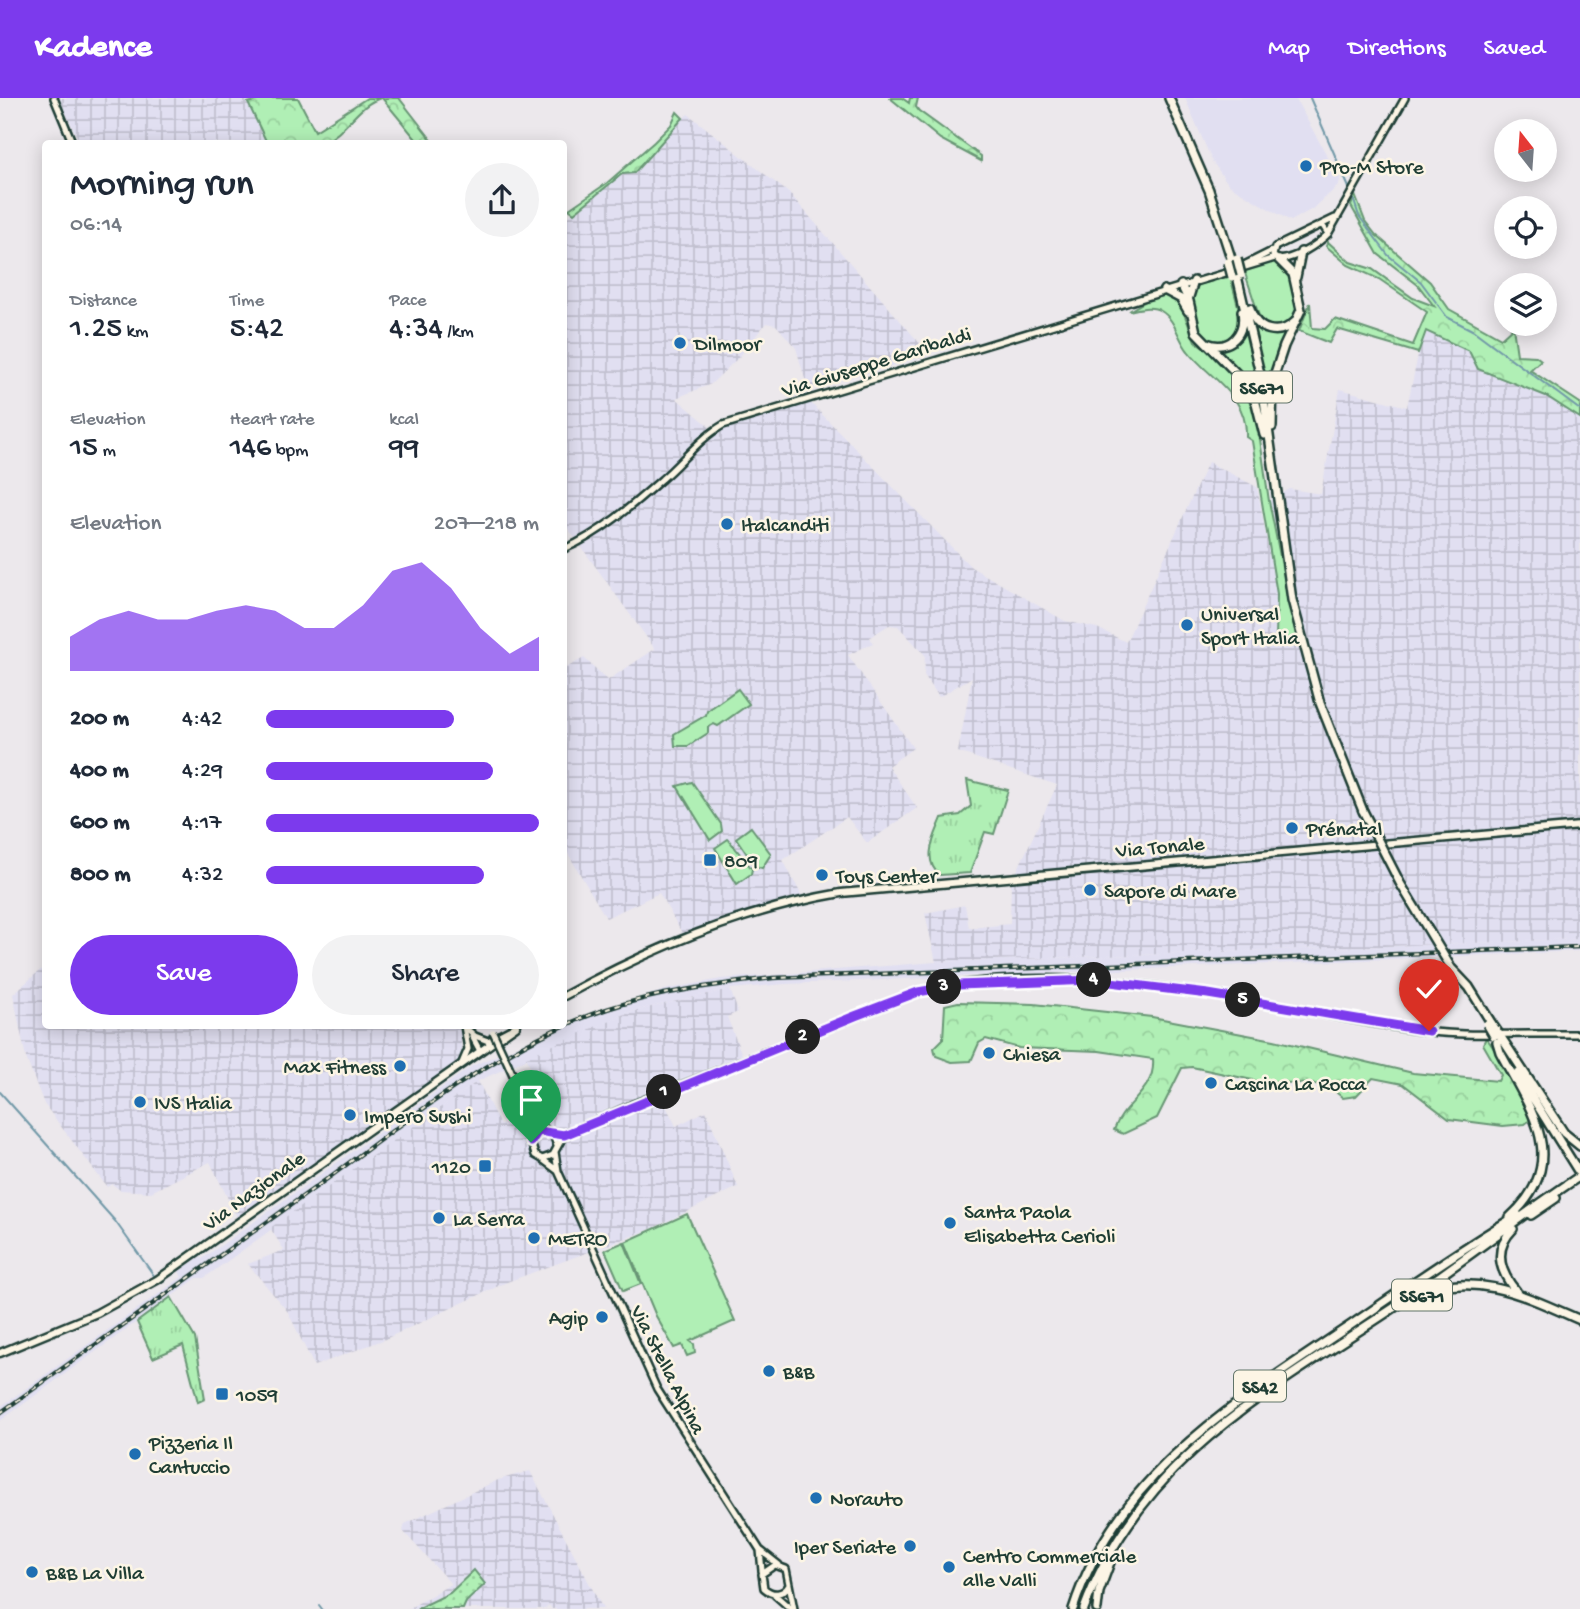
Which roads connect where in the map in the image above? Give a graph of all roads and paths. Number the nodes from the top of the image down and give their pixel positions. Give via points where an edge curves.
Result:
1 (54, 98) edge
2 (1169, 98) edge
3 (1405, 98) edge
4 (72, 140) edge
5 (1338, 216) junction
6 (1323, 226) junction
7 (1328, 234) junction
8 (1272, 251) junction
9 (1301, 252) junction
10 (1277, 259) junction
11 (1235, 268) junction
12 (1194, 281) junction
13 (1296, 282) junction
14 (1181, 285) junction
15 (1164, 290) junction
16 (1185, 300) junction
17 (1299, 318) junction
18 (1203, 341) junction
19 (1277, 501) junction
20 (567, 549) edge
21 (1580, 826) edge
22 (567, 994) edge
23 (465, 1029) edge
24 (466, 1029) edge
25 (466, 1029) edge
26 (492, 1029) edge
27 (510, 1029) edge
28 (511, 1029) edge
29 (1580, 1034) edge
30 (1497, 1037) junction
31 (480, 1051) junction
32 (460, 1065) junction
33 (532, 1117) junction
34 (545, 1130) junction
35 (552, 1135) junction
36 (564, 1135) junction
37 (532, 1138) junction
38 (1580, 1146) edge
39 (556, 1149) junction
40 (542, 1158) junction
41 (558, 1171) junction
42 (1579, 1172) edge
43 (1566, 1185) junction
44 (1535, 1207) junction
45 (1499, 1227) junction
46 (1517, 1292) junction
47 (1580, 1320) edge
48 (1339, 1344) junction
49 (0, 1353) edge
50 (1129, 1521) junction
51 (760, 1550) junction
52 (779, 1565) junction
53 (762, 1574) junction
54 (789, 1586) junction
55 (772, 1594) junction
56 (793, 1609) edge
57 (1071, 1609) edge
58 (1084, 1609) edge
59 (1097, 1609) edge

1 - 4 street
2 - 11 highway, SS671
3 - 5 street, Via Giuseppe Garibaldi
5 - 6 street, Via Giuseppe Garibaldi
5 - 7 street, Via Giuseppe Garibaldi
6 - 7 street
6 - 8 street, Via Giuseppe Garibaldi
7 - 9 street, Via Giuseppe Garibaldi
8 - 10 street
8 - 11 street, Via Giuseppe Garibaldi
9 - 10 street, Via Giuseppe Garibaldi
9 - 13 highway
10 - 11 street, Via Giuseppe Garibaldi
10 - 13 highway via 1288,266
11 - 12 street, Via Giuseppe Garibaldi
11 - 17 highway via 1252,316 1263,328 1287,329
11 - 18 highway via 1242,331 1228,344
11 - 19 highway, SS671 via 1261,378
12 - 14 street, Via Giuseppe Garibaldi
12 - 16 highway
13 - 17 highway
14 - 15 street, Via Giuseppe Garibaldi
14 - 16 highway
15 - 16 highway
15 - 20 street, Via Giuseppe Garibaldi via 723,425 703,438 662,480
16 - 18 highway
17 - 19 highway via 1273,379
18 - 19 highway via 1232,366 1256,403
19 - 30 highway, SS671, bridge via 1299,628 1328,726 1399,883
21 - 22 main road, Via Tonale via 823,896 746,916 662,946
23 - 32 street via 468,1049
24 - 27 street, Via Nazionale via 488,1041
25 - 31 street
26 - 33 street, bridge
28 - 31 main road, Via Nazionale
29 - 36 street via 1429,1031 1208,994 1073,979 934,988
30 - 38 highway, SS671 via 1564,1133
30 - 42 highway, SS671
30 - 45 highway via 1500,1052 1534,1110 1542,1156 1526,1199
31 - 32 main road, Via Nazionale
32 - 49 main road, Via Nazionale via 157,1280 97,1313
33 - 34 street
33 - 37 street
34 - 35 street
34 - 37 street
35 - 36 street
35 - 39 street
36 - 39 street
37 - 40 street via 532,1149
39 - 40 street via 551,1157
39 - 41 street, Via Stella Alpina
40 - 41 street, Via Stella Alpina
41 - 51 street, Via Stella Alpina via 657,1389
42 - 43 highway, SS42
43 - 44 highway, SS42
43 - 46 highway via 1562,1194 1503,1240 1501,1268
44 - 45 highway
44 - 48 highway, SS42
45 - 57 highway, SS42 via 1248,1394 1190,1439 1138,1490 1094,1560
46 - 47 highway, SS671
46 - 48 highway, SS671 via 1476,1284 1438,1289 1418,1296
48 - 50 highway, SS42 via 1208,1435 1171,1469
50 - 58 highway, SS42 via 1101,1567
50 - 59 highway via 1098,1592
51 - 52 street, Via Stella Alpina
51 - 53 street
52 - 53 street via 767,1567
52 - 54 street, Via Stella Alpina via 789,1573
53 - 55 street, Via Stella Alpina via 762,1584
54 - 55 street
54 - 56 street, Via Stella Alpina
55 - 56 street, Via Stella Alpina

